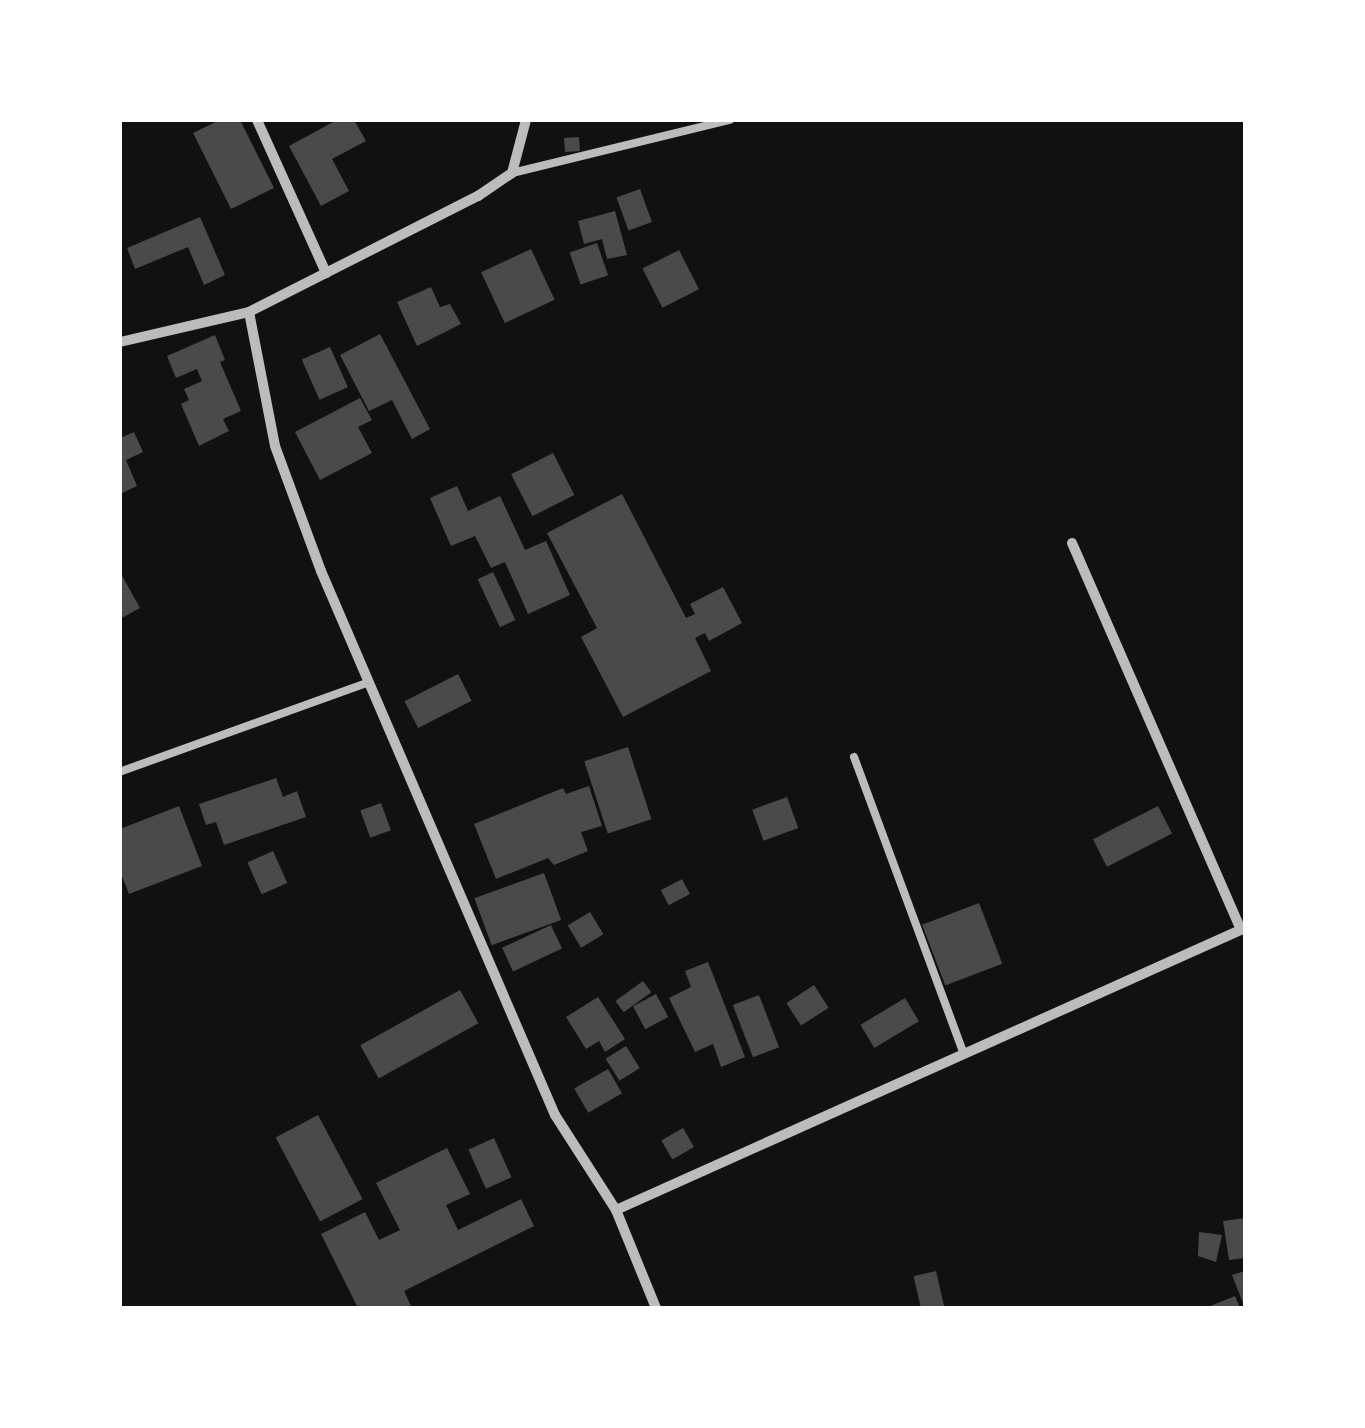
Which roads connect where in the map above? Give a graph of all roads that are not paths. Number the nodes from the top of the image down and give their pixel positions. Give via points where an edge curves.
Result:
1 (257, 120) edge
2 (526, 120) edge
3 (730, 120) edge
4 (512, 172) junction
5 (326, 273) junction
6 (248, 312) junction
7 (120, 342) edge
8 (1072, 543) dead end
9 (367, 683) junction
10 (854, 757) dead end
11 (122, 771) edge
12 (1243, 929) edge
13 (964, 1054) junction
14 (616, 1210) junction
15 (656, 1308) edge

1 - 5 street
2 - 4 street
3 - 4 lane
4 - 5 street
5 - 6 street
6 - 7 street
6 - 9 street via 275,446
8 - 12 street
9 - 11 lane
9 - 14 street via 554,1115
10 - 13 lane
12 - 13 street
13 - 14 street
14 - 15 street

